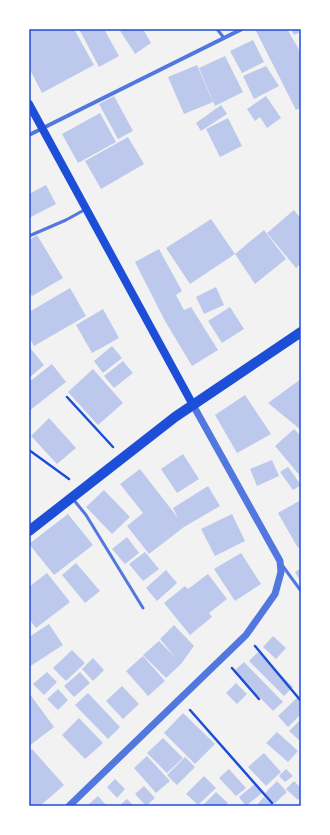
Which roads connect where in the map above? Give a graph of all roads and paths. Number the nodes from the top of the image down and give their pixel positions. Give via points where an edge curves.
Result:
1 (217, 29) edge
2 (242, 29) edge
3 (224, 38) junction
4 (29, 104) edge
5 (42, 128) junction
6 (29, 134) edge
7 (86, 209) junction
8 (29, 236) edge
9 (301, 332) edge
10 (67, 397) dead end
11 (193, 405) junction
12 (29, 450) edge
13 (123, 457) junction
14 (83, 489) junction
15 (72, 498) junction
16 (29, 531) edge
17 (280, 562) junction
18 (301, 591) edge
19 (143, 608) dead end
20 (246, 635) junction
21 (222, 658) junction
22 (180, 699) junction
23 (260, 699) dead end
24 (301, 701) edge
25 (272, 802) dead end
26 (69, 806) edge

1 - 3 lane
2 - 3 street
3 - 5 street
4 - 5 main road
5 - 6 street
5 - 7 main road
7 - 8 lane
7 - 11 main road
9 - 11 main road
10 - 13 path
11 - 13 main road
11 - 17 street
12 - 14 path
13 - 14 main road
14 - 15 main road
15 - 16 main road
15 - 19 lane via 86,515
17 - 18 lane
17 - 20 street via 281,572 275,594
20 - 21 street
20 - 24 path
21 - 22 street
21 - 23 path
22 - 25 path
22 - 26 street

